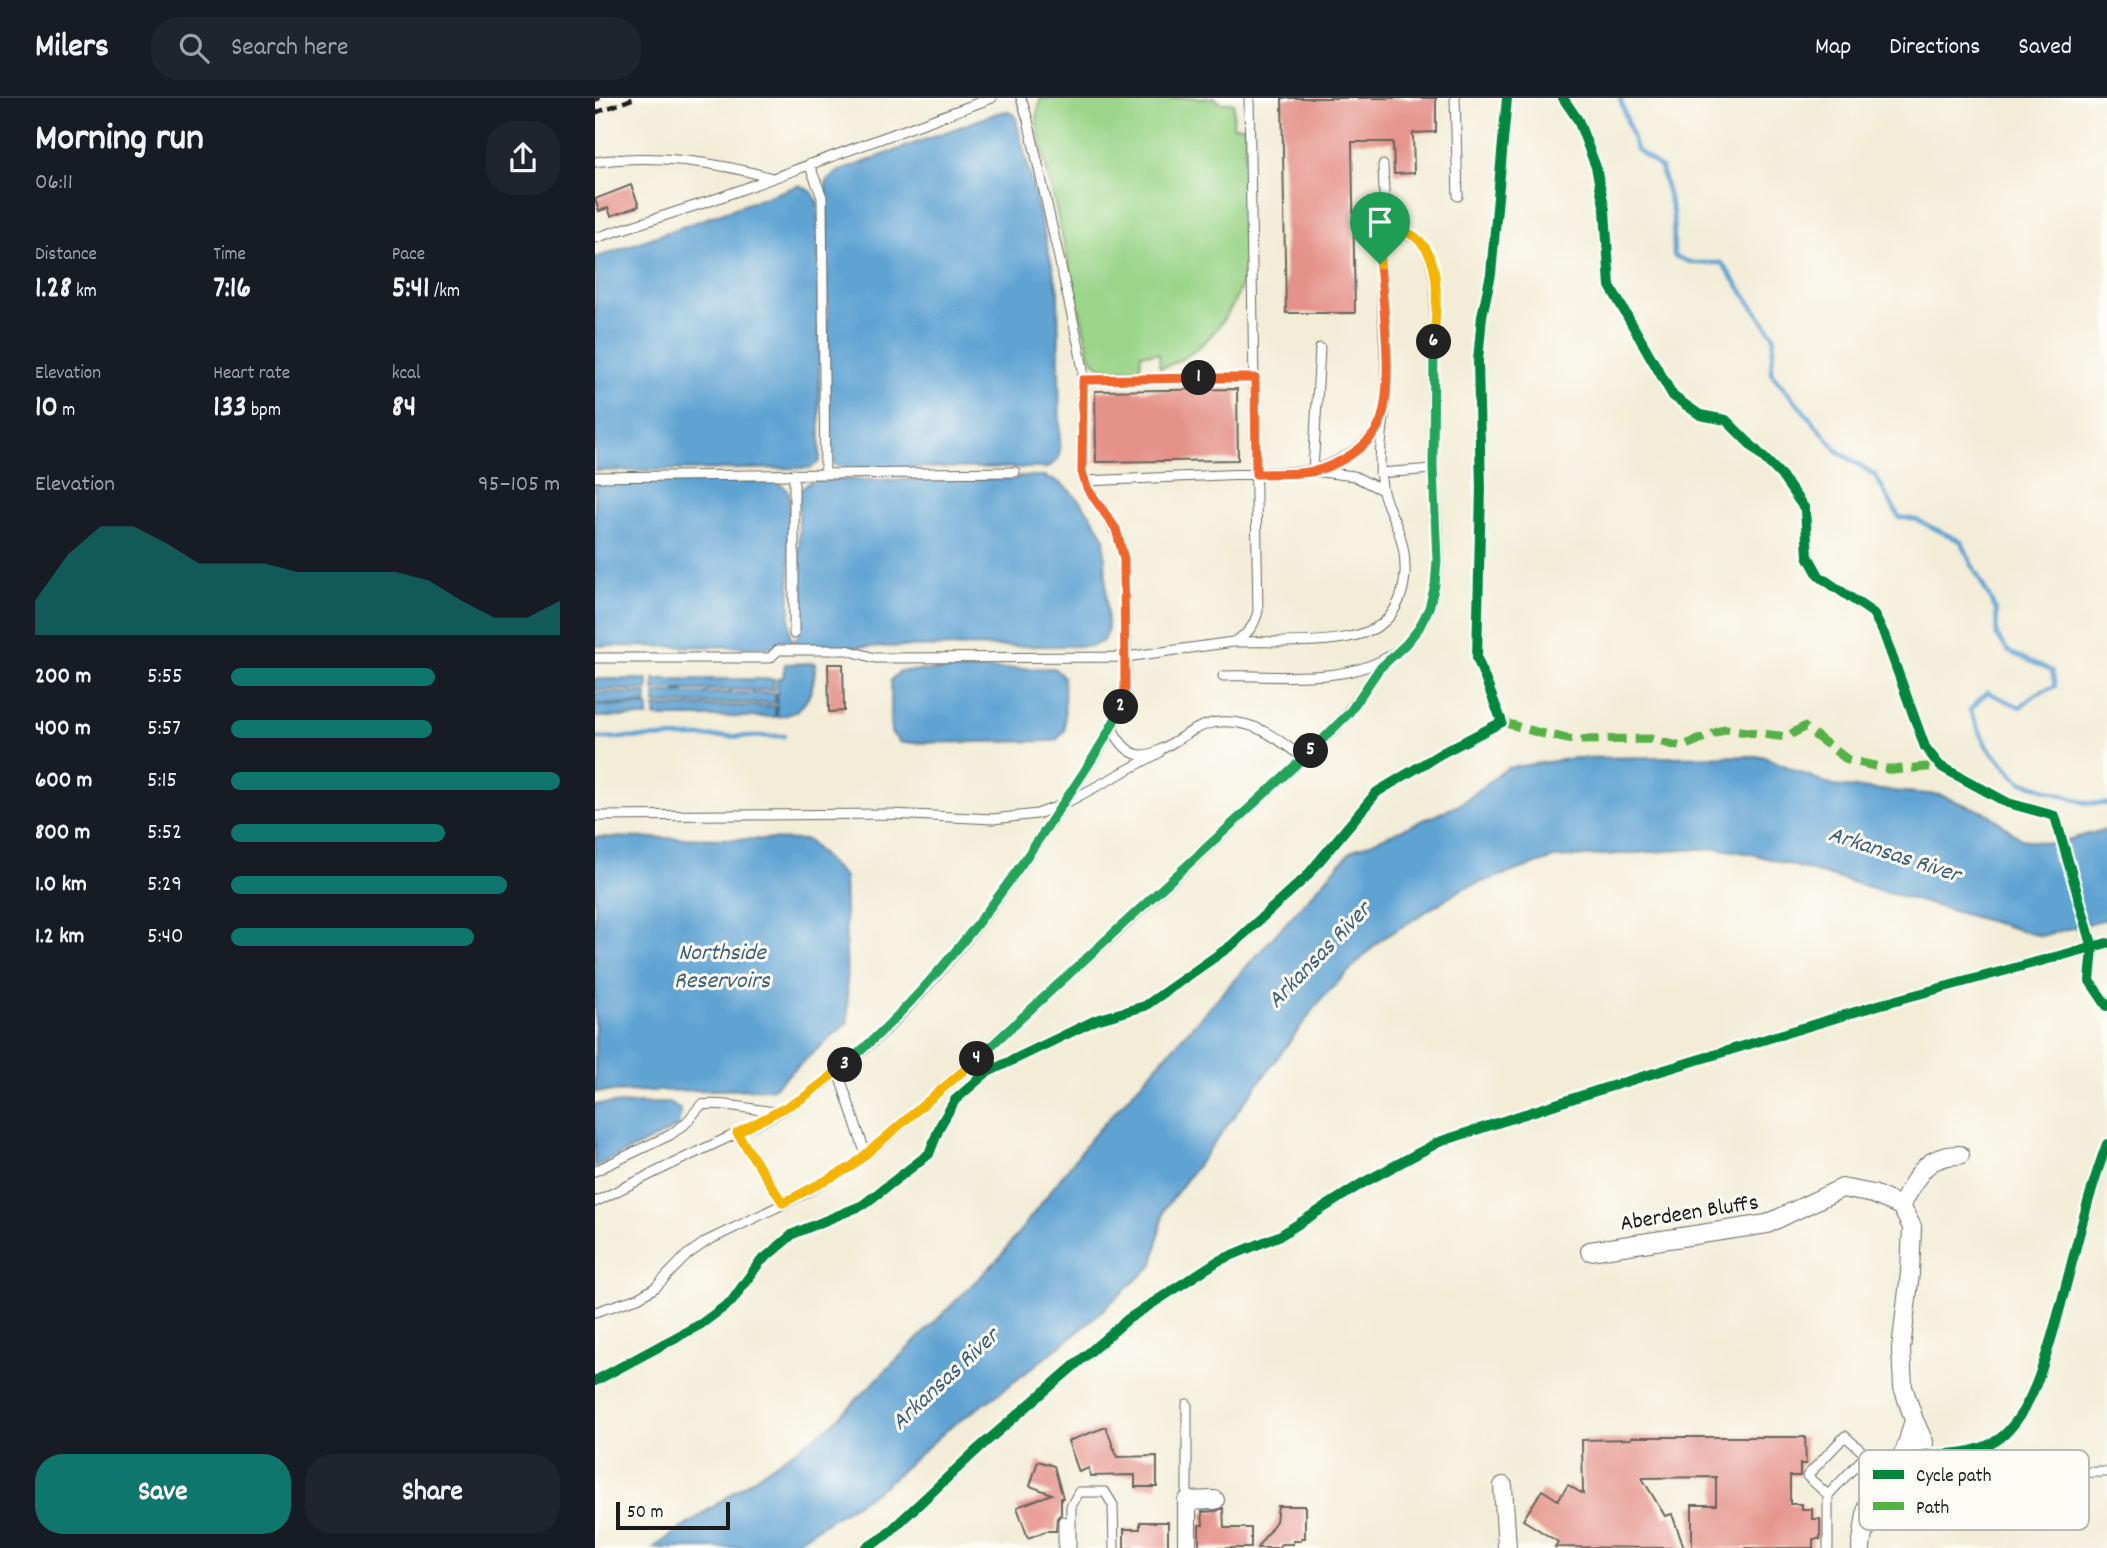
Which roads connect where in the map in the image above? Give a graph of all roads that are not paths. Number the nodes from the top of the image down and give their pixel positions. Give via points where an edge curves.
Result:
1 (992, 98) edge
2 (1021, 98) edge
3 (1249, 98) edge
4 (1455, 98) edge
5 (595, 162) edge
6 (809, 164) junction
7 (1383, 165) dead end
8 (772, 178) junction
9 (1458, 196) dead end
10 (1384, 228) junction
11 (595, 239) edge
12 (1320, 348) dead end
13 (1255, 378) junction
14 (1083, 380) junction
15 (1384, 411) junction
16 (1433, 469) junction
17 (1313, 471) junction
18 (1015, 472) dead end
19 (1380, 472) junction
20 (794, 474) junction
21 (825, 474) junction
22 (1256, 474) junction
23 (595, 477) edge
24 (1085, 481) junction
25 (1382, 490) junction
26 (794, 634) dead end
27 (1233, 642) junction
28 (1393, 654) junction
29 (1126, 657) junction
30 (595, 658) edge
31 (1223, 676) dead end
32 (1112, 728) junction
33 (1159, 753) junction
34 (1303, 758) junction
35 (1062, 805) junction
36 (595, 816) edge
37 (838, 1072) junction
38 (779, 1112) junction
39 (737, 1133) junction
40 (866, 1155) junction
41 (1960, 1155) dead end
42 (595, 1171) edge
43 (595, 1202) edge
44 (783, 1203) junction
45 (1901, 1206) junction
46 (1590, 1251) dead end
47 (595, 1312) edge
48 (1187, 1404) dead end
49 (1914, 1420) junction
50 (1860, 1450) edge
51 (1905, 1450) edge
52 (1923, 1450) edge
53 (1859, 1463) edge
54 (2089, 1472) edge
55 (2107, 1472) edge
56 (1503, 1486) dead end
57 (1828, 1496) junction
58 (1215, 1500) dead end
59 (1187, 1501) junction
60 (1063, 1521) dead end
61 (1063, 1548) edge
62 (1071, 1548) edge
63 (1114, 1548) edge
64 (1187, 1548) edge
65 (1507, 1548) edge
66 (1828, 1548) edge

1 - 6 lane
2 - 14 lane via 1065,277
3 - 13 lane
4 - 9 lane
5 - 8 lane via 627,158 684,162 737,168
6 - 8 lane
6 - 21 lane via 822,197
7 - 10 lane
8 - 11 lane
10 - 15 lane via 1380,264
10 - 16 lane via 1415,236 1433,263
12 - 17 lane
13 - 14 lane
13 - 22 lane
14 - 24 lane
15 - 17 lane via 1368,440
15 - 19 lane
16 - 19 lane
16 - 28 lane via 1435,585 1419,628
17 - 22 lane
17 - 25 lane via 1354,476
18 - 21 lane
19 - 25 lane
20 - 21 lane
20 - 23 lane
20 - 26 lane
22 - 24 lane
22 - 27 lane via 1258,611 1247,634
24 - 29 lane via 1120,540
25 - 27 lane via 1405,551 1403,588 1388,619 1354,636 1331,640
27 - 29 lane
28 - 31 lane via 1335,674
28 - 34 lane via 1336,728
29 - 30 lane via 875,658 846,650 778,650 770,657
29 - 32 lane via 1125,688
32 - 33 lane via 1129,751 1149,756
32 - 35 lane
33 - 34 lane via 1197,727 1236,722 1258,727
33 - 35 lane
34 - 40 lane via 1028,1013
35 - 36 lane via 1037,814 993,819 891,814
35 - 37 lane via 988,913 929,985
37 - 38 lane
37 - 40 lane
38 - 39 lane
38 - 42 lane via 701,1105 670,1135
39 - 43 lane
39 - 44 lane
40 - 44 lane
41 - 45 street via 1938,1157 1926,1165
44 - 47 lane via 697,1248 638,1298
45 - 46 street, Aberdeen Bluffs via 1842,1188 1767,1224
45 - 49 street via 1912,1227 1901,1349 1903,1387
48 - 59 lane
49 - 51 street
49 - 52 street
50 - 57 lane via 1845,1436 1807,1476
53 - 57 lane
54 - 55 lane
56 - 65 street
57 - 66 lane
58 - 59 street
59 - 64 street
60 - 61 lane
62 - 63 lane via 1071,1506 1079,1492 1105,1492 1113,1505

